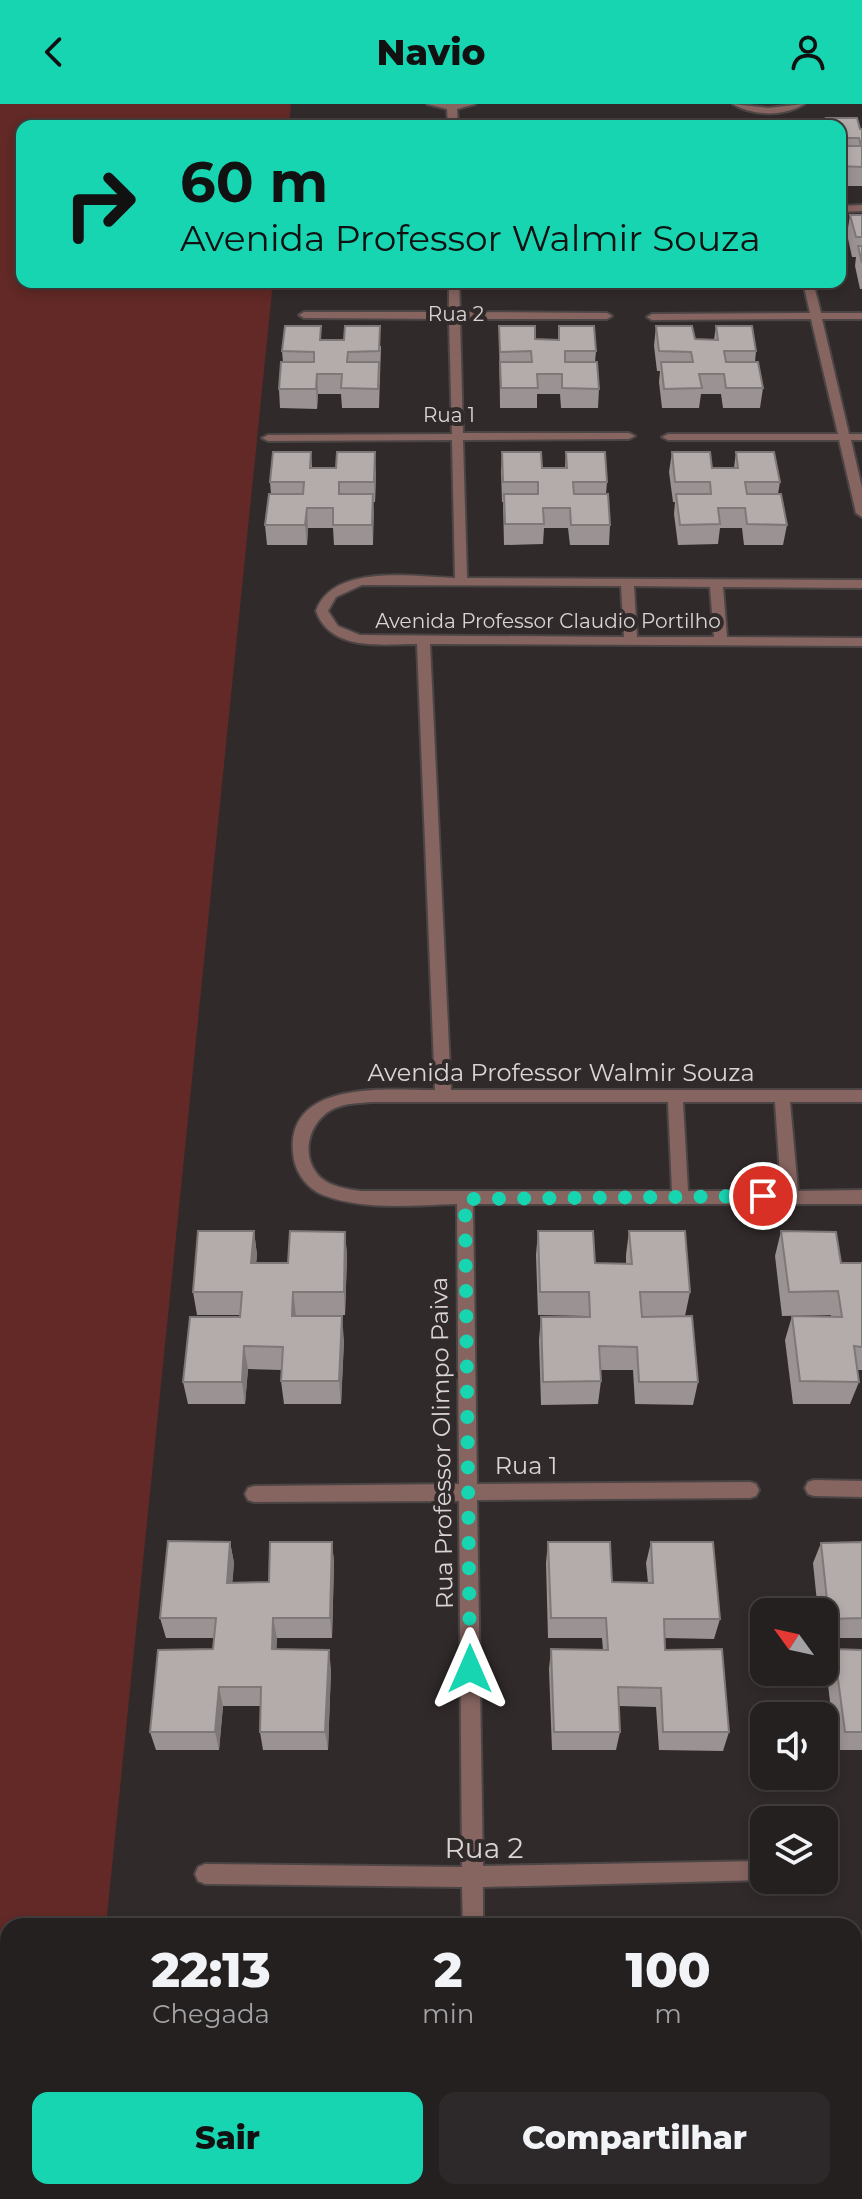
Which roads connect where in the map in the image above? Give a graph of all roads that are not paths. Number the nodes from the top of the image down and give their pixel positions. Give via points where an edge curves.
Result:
1 (432, 104) edge
2 (470, 104) edge
3 (738, 104) edge
4 (799, 104) edge
5 (452, 107) junction
6 (452, 120) edge
7 (454, 288) edge
8 (809, 288) edge
9 (453, 314) junction
10 (304, 315) dead end
11 (607, 316) dead end
12 (816, 316) junction
13 (862, 316) edge
14 (652, 317) dead end
15 (629, 436) dead end
16 (458, 437) junction
17 (668, 437) dead end
18 (843, 437) junction
19 (862, 437) edge
20 (268, 438) dead end
21 (862, 513) edge
22 (461, 580) junction
23 (627, 582) junction
24 (716, 583) junction
25 (862, 584) edge
26 (423, 641) junction
27 (631, 641) junction
28 (721, 642) junction
29 (862, 642) edge
30 (443, 1095) junction
31 (675, 1095) junction
32 (782, 1096) junction
33 (862, 1096) edge
34 (680, 1196) junction
35 (790, 1196) junction
36 (862, 1197) edge
37 (465, 1199) junction
38 (814, 1488) dead end
39 (862, 1489) edge
40 (469, 1490) junction
41 (750, 1490) dead end
42 (254, 1494) dead end
43 (750, 1871) edge
44 (205, 1874) dead end
45 (471, 1877) junction
46 (473, 1918) edge

1 - 5 street
2 - 5 street
3 - 4 street via 776,116
5 - 6 street
7 - 9 street
8 - 12 street
9 - 10 street, Rua 2
9 - 11 street, Rua 2
9 - 16 street
12 - 13 street
12 - 14 street
12 - 18 street
15 - 16 street, Rua 1
16 - 20 street, Rua 1
16 - 22 street
17 - 18 street
18 - 19 street
18 - 21 street
22 - 23 street, Avenida Professor Claudio Portilho
22 - 26 street, Avenida Professor Claudio Portilho via 362,581 338,590 324,603 324,620 346,637
23 - 24 street, Avenida Professor Claudio Portilho
23 - 27 street
24 - 25 street, Avenida Professor Claudio Portilho
24 - 28 street
26 - 27 street, Avenida Professor Claudio Portilho
26 - 30 street
27 - 28 street, Avenida Professor Claudio Portilho
28 - 29 street, Avenida Professor Claudio Portilho
30 - 31 street, Avenida Professor Walmir Souza
30 - 37 street, Avenida Professor Walmir Souza via 335,1101 307,1125 298,1145 301,1165 316,1183 361,1198
31 - 32 street, Avenida Professor Walmir Souza
31 - 34 street
32 - 33 street, Avenida Professor Walmir Souza
32 - 35 street
34 - 35 street, Avenida Professor Walmir Souza
34 - 37 street, Avenida Professor Walmir Souza
35 - 36 street, Avenida Professor Walmir Souza
37 - 40 street, Rua Professor Olimpo Paiva
38 - 39 street
40 - 41 street, Rua 1
40 - 42 street, Rua 1
40 - 45 street, Rua Professor Olimpo Paiva
43 - 45 street, Rua 2
44 - 45 street, Rua 2
45 - 46 street, Rua Professor Olimpo Paiva

